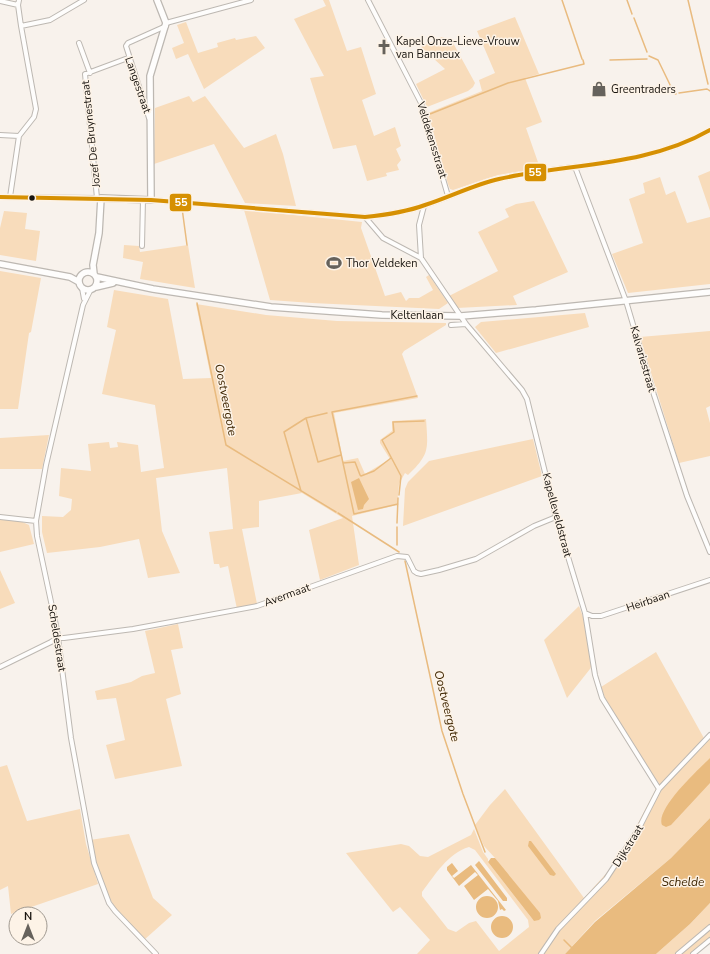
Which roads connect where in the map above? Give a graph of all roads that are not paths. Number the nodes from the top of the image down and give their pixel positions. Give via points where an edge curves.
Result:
1 (84, 0) edge
2 (157, 0) edge
3 (251, 0) edge
4 (368, 0) edge
5 (0, 1) edge
6 (18, 2) edge
7 (166, 24) junction
8 (21, 26) junction
9 (79, 43) dead end
10 (128, 58) junction
11 (90, 73) junction
12 (150, 121) junction
13 (710, 130) edge
14 (0, 135) edge
15 (19, 136) junction
16 (575, 167) junction
17 (448, 196) junction
18 (0, 197) edge
19 (10, 197) junction
20 (99, 198) junction
21 (143, 199) junction
22 (151, 200) junction
23 (424, 206) junction
24 (365, 217) junction
25 (142, 246) dead end
26 (94, 256) junction
27 (421, 258) junction
28 (0, 264) edge
29 (85, 273) junction
30 (58, 274) junction
31 (96, 275) junction
32 (79, 282) junction
33 (125, 284) junction
34 (96, 287) junction
35 (82, 288) junction
36 (90, 291) junction
37 (710, 292) edge
38 (626, 301) junction
39 (83, 305) junction
40 (461, 316) junction
41 (466, 324) junction
42 (451, 325) dead end
43 (0, 517) edge
44 (556, 517) junction
45 (36, 521) junction
46 (710, 552) edge
47 (710, 580) edge
48 (585, 613) junction
49 (57, 638) junction
50 (0, 668) edge
51 (710, 735) edge
52 (659, 789) junction
53 (710, 927) edge
54 (710, 940) edge
55 (156, 954) edge
56 (541, 954) edge
57 (678, 954) edge
58 (693, 954) edge

1 - 8 street via 50,20
2 - 7 main road
3 - 7 street
4 - 17 street, Veldekensstraat via 421,103
5 - 6 street
6 - 8 street
7 - 10 street, Langestraat via 128,43
7 - 12 main road, Langestraat via 150,76
8 - 15 street via 36,109 34,118
9 - 11 street, Jozef De Bruynestraat
10 - 11 street, Jozef De Bruynestraat
10 - 12 street, Langestraat
11 - 20 street, Jozef De Bruynestraat via 86,74
12 - 22 main road, Langestraat
13 - 16 street via 647,155
14 - 15 street
15 - 19 street
16 - 17 street via 498,179
16 - 38 street, Kalvariestraat
17 - 23 street
18 - 19 street
19 - 20 street
20 - 21 main road
20 - 26 main road via 99,233
21 - 22 main road
21 - 25 street
22 - 24 street
23 - 24 street
23 - 27 street via 419,225
24 - 27 street via 383,238
26 - 29 main road
26 - 31 main road
27 - 40 street, Kapelleveldstraat
28 - 30 main road, Keltenlaan
29 - 30 main road, Keltenlaan
29 - 31 main road, Keltenlaan
29 - 32 main road
30 - 32 main road, Keltenlaan via 70,276
31 - 33 main road, Keltenlaan
31 - 34 main road
32 - 35 main road
33 - 34 main road, Keltenlaan via 108,283
33 - 40 main road, Keltenlaan via 312,311
34 - 36 main road, Keltenlaan
35 - 36 main road
35 - 39 street, Scheldestraat
36 - 39 street, Scheldestraat
37 - 38 main road, Keltenlaan
38 - 40 main road, Keltenlaan
38 - 46 street, Kalvariestraat via 687,496
39 - 45 street, Scheldestraat via 46,464
40 - 41 street, Kapelleveldstraat
41 - 42 street
41 - 44 street, Kapelleveldstraat via 518,383 526,399
43 - 45 street
44 - 48 street, Kapelleveldstraat
44 - 49 street, Avermaat via 534,526 476,559 439,570 417,573 407,557 397,556 257,606 133,629
45 - 49 street, Scheldestraat
47 - 48 street, Heirbaan via 601,616
48 - 52 street, Kapelleveldstraat via 595,675 602,698
49 - 50 street, Avermaat
49 - 55 street, Scheldestraat via 94,863 109,903
51 - 52 street, Dijkstraat
52 - 56 street, Dijkstraat via 638,830 606,879 558,929
53 - 57 street
54 - 58 street

